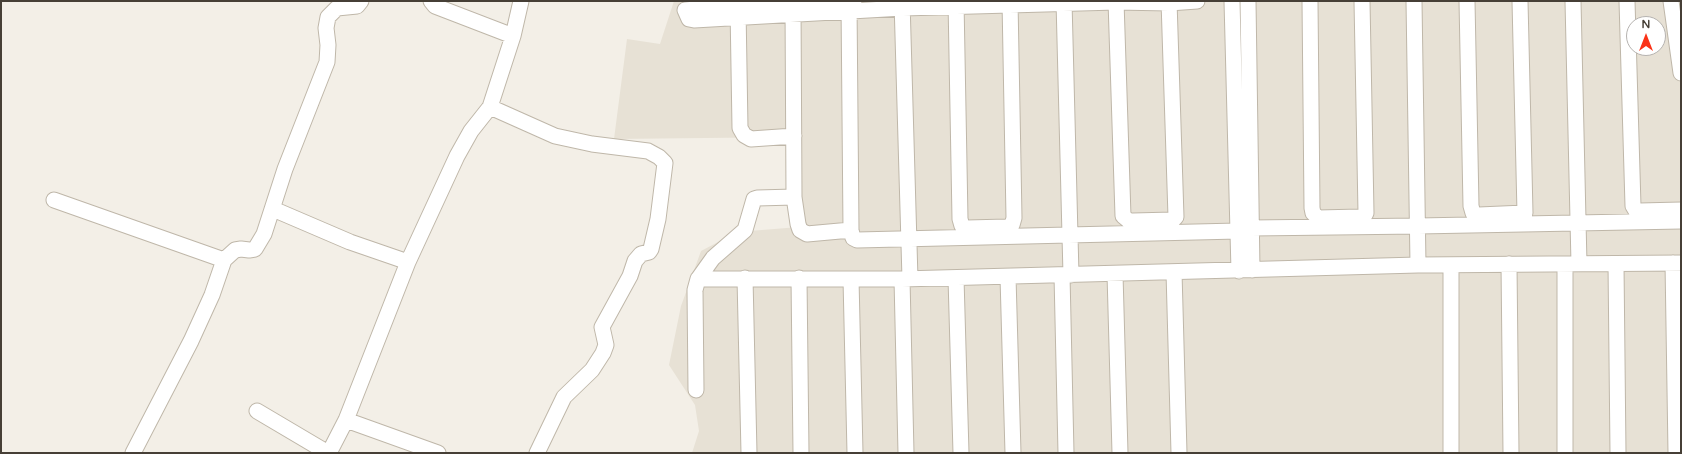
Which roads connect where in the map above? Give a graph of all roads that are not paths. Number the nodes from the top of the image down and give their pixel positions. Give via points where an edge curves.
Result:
1 (361, 1) edge
2 (431, 1) edge
3 (521, 1) edge
4 (1197, 1) edge
5 (1232, 1) edge
6 (1248, 1) edge
7 (1310, 1) edge
8 (1362, 1) edge
9 (1414, 1) edge
10 (1467, 1) edge
11 (1520, 1) edge
12 (1573, 1) edge
13 (1627, 1) edge
14 (1671, 1) edge
15 (1064, 2) edge
16 (1116, 2) edge
17 (1169, 2) edge
18 (1010, 3) edge
19 (850, 4) edge
20 (903, 4) edge
21 (956, 4) edge
22 (685, 5) edge
23 (793, 6) edge
24 (738, 8) edge
25 (513, 36) junction
26 (1681, 73) edge
27 (490, 107) junction
28 (794, 136) junction
29 (794, 197) junction
30 (54, 200) dead end
31 (273, 209) junction
32 (1681, 210) edge
33 (1525, 218) junction
34 (1681, 221) edge
35 (1578, 222) junction
36 (1418, 226) junction
37 (1245, 229) junction
38 (851, 230) junction
39 (1070, 236) junction
40 (909, 239) junction
41 (224, 260) junction
42 (408, 262) junction
43 (1677, 263) edge
44 (1508, 264) junction
45 (1572, 264) junction
46 (1616, 264) junction
47 (1418, 265) junction
48 (1451, 265) junction
49 (1246, 270) junction
50 (1174, 272) junction
51 (1115, 274) junction
52 (1067, 275) junction
53 (1008, 276) junction
54 (745, 278) junction
55 (798, 278) junction
56 (956, 278) junction
57 (698, 279) junction
58 (851, 279) junction
59 (906, 279) junction
60 (696, 390) dead end
61 (257, 411) dead end
62 (346, 420) junction
63 (133, 453) edge
64 (328, 453) edge
65 (438, 453) edge
66 (538, 453) edge
67 (749, 453) edge
68 (801, 453) edge
69 (855, 453) edge
70 (906, 453) edge
71 (961, 453) edge
72 (1013, 453) edge
73 (1066, 453) edge
74 (1120, 453) edge
75 (1179, 453) edge
76 (1451, 453) edge
77 (1511, 453) edge
78 (1565, 453) edge
79 (1618, 453) edge
80 (1676, 453) edge

1 - 31 street via 357,6 337,8 328,17 327,62 285,170
2 - 25 street via 435,6
3 - 25 street
4 - 17 street
5 - 37 street
6 - 37 street
7 - 8 street via 1312,208 1318,218 1360,217 1366,213
9 - 36 street
10 - 33 street via 1471,210 1480,215
11 - 33 street
12 - 35 street
13 - 32 street via 1633,206 1636,211
14 - 26 street
15 - 16 street
15 - 18 street
15 - 39 street
16 - 17 street
16 - 17 street via 1123,216 1133,221 1174,220 1176,217
18 - 21 street
18 - 21 street via 1014,218 1012,225 1007,227 967,228 962,226 960,219
19 - 20 street
19 - 23 street
19 - 38 street
20 - 21 street
20 - 40 street
22 - 24 street via 687,16 694,20
23 - 24 street
23 - 28 street
24 - 28 street via 740,128 744,135 751,139
25 - 27 street
27 - 42 street via 471,131 457,156
27 - 66 street via 555,136 592,144 648,151 665,163 658,219 651,249 635,261 602,327 606,346 603,353 592,370 564,397
28 - 29 street
29 - 38 street via 800,230 807,234
29 - 57 street via 754,199 745,230 713,258
30 - 41 street
31 - 41 street via 264,234 255,249 235,250
31 - 42 street via 350,242
33 - 35 street
33 - 36 street
34 - 35 street
35 - 45 street
36 - 37 street
36 - 47 street
37 - 39 street
37 - 49 street
38 - 40 street via 853,238 857,240
39 - 40 street
39 - 52 street
40 - 59 street
41 - 63 street via 212,295 191,341
42 - 62 street
43 - 46 street
43 - 80 street
44 - 45 street
44 - 48 street
44 - 77 street
45 - 46 street
45 - 78 street
46 - 79 street
47 - 48 street
47 - 49 street
48 - 76 street
49 - 50 street
50 - 51 street
50 - 75 street
51 - 52 street
51 - 74 street
52 - 53 street
52 - 73 street
53 - 56 street
53 - 72 street
54 - 55 street
54 - 57 street
54 - 67 street
55 - 58 street
55 - 68 street
56 - 59 street
56 - 71 street
57 - 60 street via 695,290
58 - 59 street
58 - 69 street
59 - 70 street
61 - 64 street
62 - 64 street
62 - 65 street

